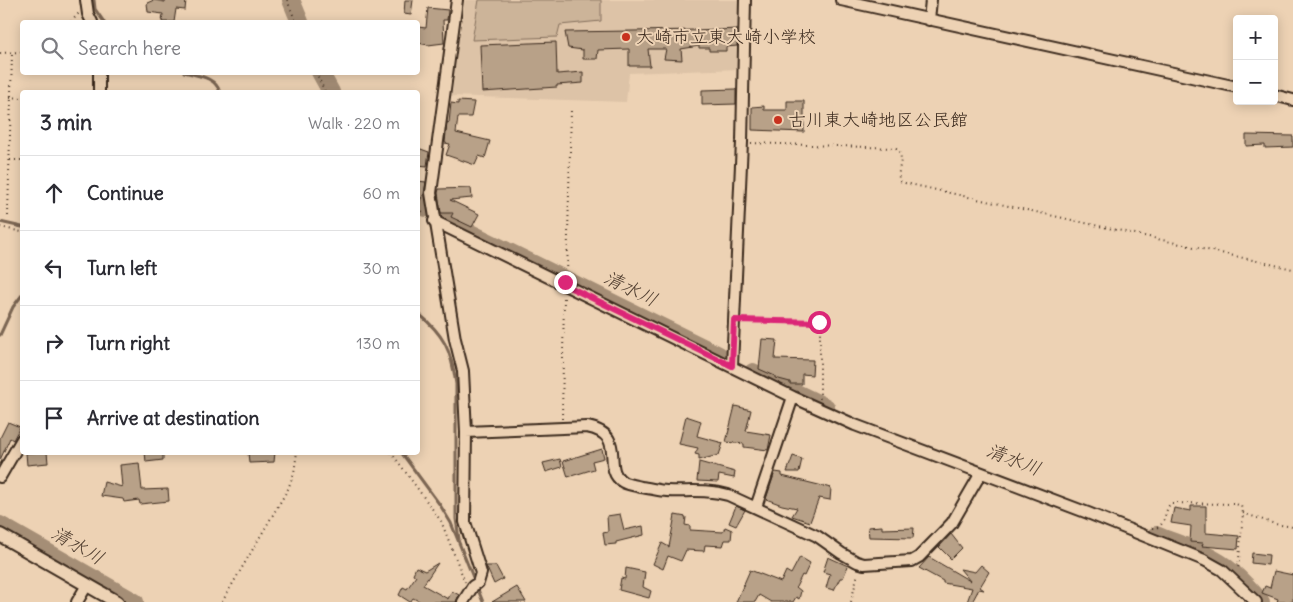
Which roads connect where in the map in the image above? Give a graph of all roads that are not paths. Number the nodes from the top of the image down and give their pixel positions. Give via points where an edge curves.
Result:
1 (86, 0) edge
2 (457, 0) edge
3 (745, 0) edge
4 (841, 0) edge
5 (930, 0) edge
6 (91, 20) edge
7 (929, 20) junction
8 (99, 75) edge
9 (1233, 86) edge
10 (99, 90) edge
11 (1278, 97) edge
12 (1293, 100) edge
13 (434, 221) junction
14 (732, 366) junction
15 (792, 397) junction
16 (466, 432) junction
17 (20, 442) edge
18 (981, 473) junction
19 (0, 477) edge
20 (756, 507) junction
21 (0, 535) edge
22 (87, 585) junction
23 (77, 602) edge
24 (117, 602) edge
25 (463, 602) edge
26 (1256, 602) edge

1 - 6 street
2 - 13 street via 431,193
3 - 14 street
4 - 7 street
5 - 7 street
7 - 9 street
8 - 10 street
11 - 12 street
13 - 14 street via 566,281
13 - 16 street via 463,371
14 - 15 street
15 - 18 street
15 - 20 street
16 - 20 street via 597,429 606,434 615,474 625,484 665,491 717,492
16 - 25 street via 465,522 481,573
17 - 19 street
18 - 20 street via 952,523 912,561 857,562 817,536
18 - 26 street via 1204,560 1222,570
21 - 22 street
22 - 23 street
22 - 24 street

